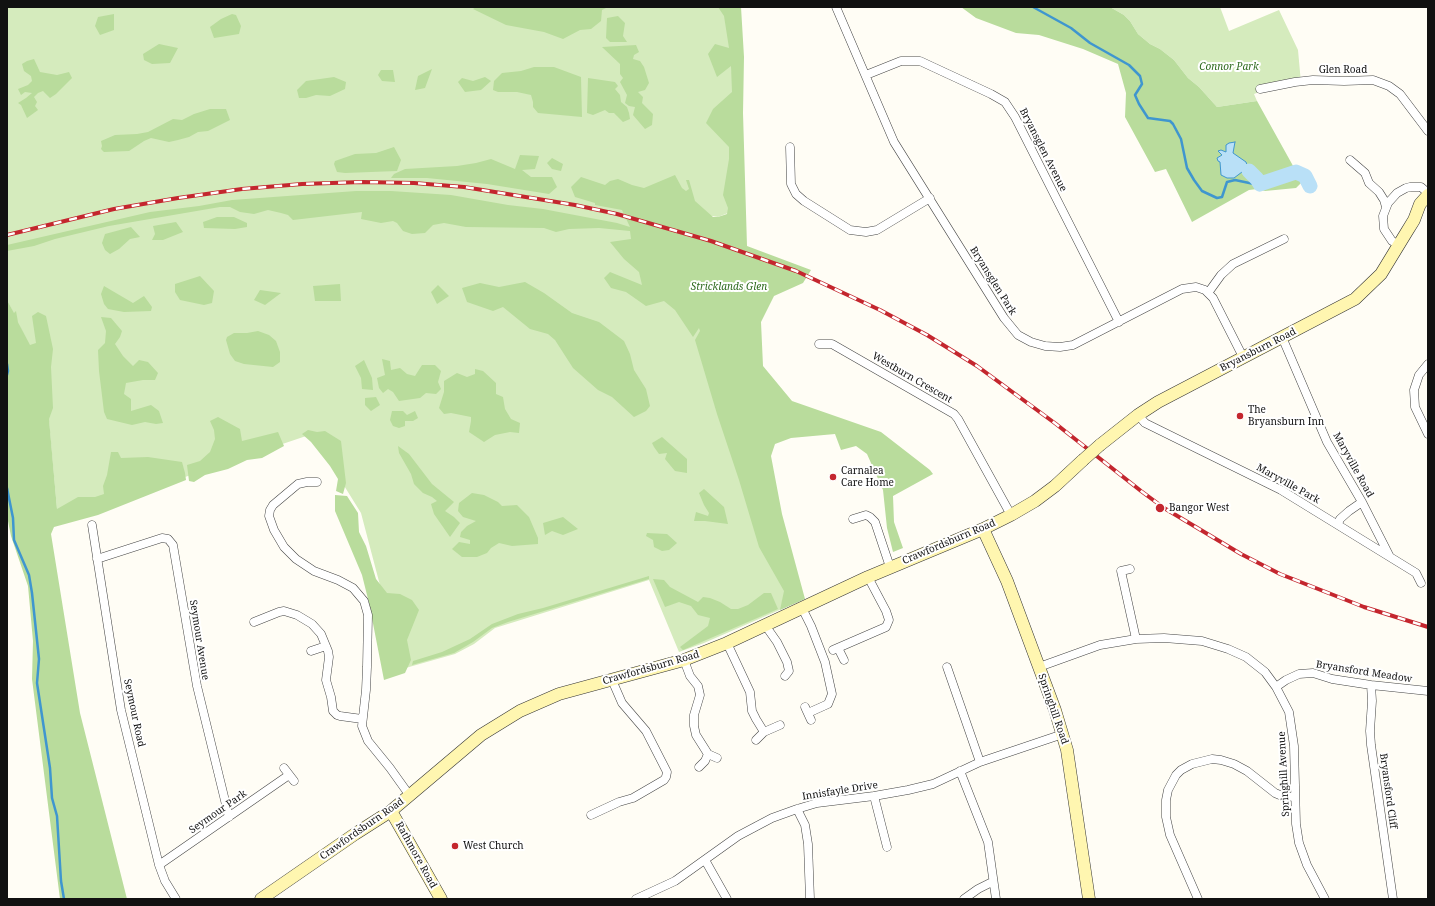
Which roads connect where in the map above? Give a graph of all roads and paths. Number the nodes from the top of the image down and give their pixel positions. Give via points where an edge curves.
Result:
1 (836, 7) edge
2 (866, 76) junction
3 (1260, 90) dead end
4 (1428, 131) edge
5 (790, 147) dead end
6 (1350, 160) dead end
7 (1379, 192) junction
8 (1397, 193) junction
9 (1428, 194) edge
10 (930, 198) junction
11 (1428, 206) edge
12 (1386, 207) junction
13 (1414, 220) junction
14 (1284, 239) dead end
15 (1400, 245) junction
16 (1208, 293) junction
17 (1119, 322) junction
18 (1282, 337) junction
19 (819, 344) dead end
20 (1243, 357) junction
21 (1428, 364) edge
22 (1138, 415) junction
23 (1428, 434) edge
24 (1083, 460) joint
25 (317, 482) dead end
26 (1362, 502) junction
27 (1011, 515) junction
28 (853, 519) dead end
29 (1338, 524) junction
30 (92, 525) dead end
31 (983, 529) junction
32 (1390, 556) junction
33 (97, 559) junction
34 (890, 568) junction
35 (1130, 569) dead end
36 (868, 577) junction
37 (1421, 583) dead end
38 (802, 608) junction
39 (254, 622) dead end
40 (765, 625) junction
41 (1136, 639) junction
42 (727, 643) junction
43 (326, 646) junction
44 (311, 651) dead end
45 (684, 660) junction
46 (844, 660) dead end
47 (947, 667) dead end
48 (1039, 667) junction
49 (785, 676) dead end
50 (612, 680) junction
51 (1371, 685) junction
52 (1276, 687) junction
53 (1428, 691) edge
54 (808, 713) dead end
55 (362, 719) junction
56 (780, 725) dead end
57 (764, 732) junction
58 (1063, 734) junction
59 (756, 740) dead end
60 (708, 754) junction
61 (717, 758) dead end
62 (980, 762) junction
63 (699, 767) dead end
64 (960, 771) junction
65 (289, 774) dead end
66 (410, 796) junction
67 (874, 796) junction
68 (1295, 798) junction
69 (797, 809) junction
70 (391, 810) junction
71 (591, 815) dead end
72 (229, 817) junction
73 (887, 847) dead end
74 (705, 860) junction
75 (159, 866) junction
76 (992, 882) junction
77 (436, 897) edge
78 (640, 898) edge
79 (176, 899) edge
80 (261, 899) edge
81 (727, 899) edge
82 (810, 899) edge
83 (964, 899) edge
84 (996, 899) edge
85 (1089, 899) edge
86 (1198, 899) edge
87 (1325, 899) edge
88 (1393, 899) edge

1 - 2 street, Bryansglen Park
2 - 10 street, Bryansglen Park via 894,142
2 - 17 street, Bryansglen Avenue via 901,61 920,61 1005,102 1012,111
3 - 4 street, Glen Road via 1313,80 1373,80 1389,86 1400,94
5 - 10 street via 791,184 796,194 850,230 877,230
6 - 7 street via 1365,173 1369,183
7 - 8 street via 1389,195
7 - 12 street
8 - 9 street via 1406,188 1421,187
8 - 12 street
9 - 13 main road, Bryansburn Road via 1420,204
10 - 17 street, Bryansglen Park via 1004,318 1024,339 1045,346 1066,346
11 - 13 main road, Bryansburn Road
12 - 15 street via 1384,229 1392,241
13 - 15 main road, Bryansburn Road
14 - 16 street via 1233,264
15 - 18 main road, Bryansburn Road via 1381,274 1362,293
16 - 17 street, Bryansglen Park via 1201,288 1187,288
16 - 20 street
18 - 20 main road, Bryansburn Road
18 - 26 street, Maryville Road via 1327,442
19 - 27 street, Westburn Crescent via 832,344 954,414
20 - 22 main road, Bryansburn Road
21 - 23 street via 1414,390 1415,407
22 - 24 main road, Bryansburn Road, bridge
22 - 29 street, Maryville Park via 1145,423 1281,490
24 - 27 main road, Crawfordsburn Road via 1045,494
25 - 55 street via 298,484 273,505 269,516 278,539 291,554 306,567 353,588 364,600 368,615 366,690
26 - 29 street via 1348,510
26 - 32 street, Maryville Road
27 - 31 main road, Crawfordsburn Road
28 - 34 street via 866,515 875,522
29 - 32 street, Maryville Park
30 - 33 street, Seymour Road
31 - 34 main road, Crawfordsburn Road
31 - 48 main road, Springhill Road via 1007,581
32 - 37 street, Maryville Park via 1416,573
33 - 72 street, Seymour Avenue via 162,538 168,539 173,545 197,686
33 - 75 street, Seymour Road via 121,710
34 - 36 main road, Crawfordsburn Road
35 - 41 street via 1121,571
36 - 38 main road, Crawfordsburn Road
36 - 46 street via 889,620 886,627 836,649
38 - 40 main road, Crawfordsburn Road
38 - 54 street via 825,662 832,694 828,704
39 - 43 street via 282,611 297,615 318,629
40 - 42 main road, Crawfordsburn Road
40 - 49 street via 787,662 789,671
41 - 48 street, Springhill Avenue via 1100,646
41 - 52 street, Springhill Avenue via 1202,641 1228,649 1246,657 1265,672
42 - 45 main road, Crawfordsburn Road
42 - 57 street via 750,692 752,711
43 - 44 street
43 - 55 street via 326,680 333,711 340,716
45 - 50 main road, Crawfordsburn Road
45 - 60 street via 690,676 698,686 700,695 694,716 696,735
47 - 62 street
48 - 58 main road, Springhill Road
50 - 66 main road, Crawfordsburn Road via 559,694 506,718 481,735
50 - 71 street via 622,703 646,731 667,772 664,780 633,798
51 - 52 street, Bryansford Meadow via 1332,679 1313,673 1298,674
51 - 53 street, Bryansford Meadow
51 - 88 street, Bryansford Cliff via 1371,745
52 - 68 street, Springhill Avenue via 1285,702 1291,722
55 - 66 street via 368,741
56 - 57 street
57 - 59 street
58 - 62 street, Innisfayle Drive
58 - 85 main road, Springhill Road
60 - 61 street
60 - 63 street
62 - 64 street, Innisfayle Drive
64 - 67 street, Innisfayle Drive via 933,784
64 - 76 street via 988,842
65 - 72 street, Seymour Park
66 - 70 main road, Crawfordsburn Road
67 - 69 street, Innisfayle Drive via 817,803
67 - 73 street
68 - 86 street via 1275,793 1247,771 1221,760 1212,759 1192,764 1176,775 1168,790 1166,817 1170,835
68 - 87 street, Springhill Avenue via 1299,843 1307,865
69 - 74 street, Innisfayle Drive via 772,818 738,836
69 - 82 street via 805,825 808,844
70 - 77 main road, Rathmore Road
70 - 80 main road, Crawfordsburn Road
72 - 75 street, Seymour Park
74 - 78 street, Innisfayle Drive via 675,881
74 - 81 street
75 - 79 street, Seymour Road
76 - 83 street
76 - 84 street

